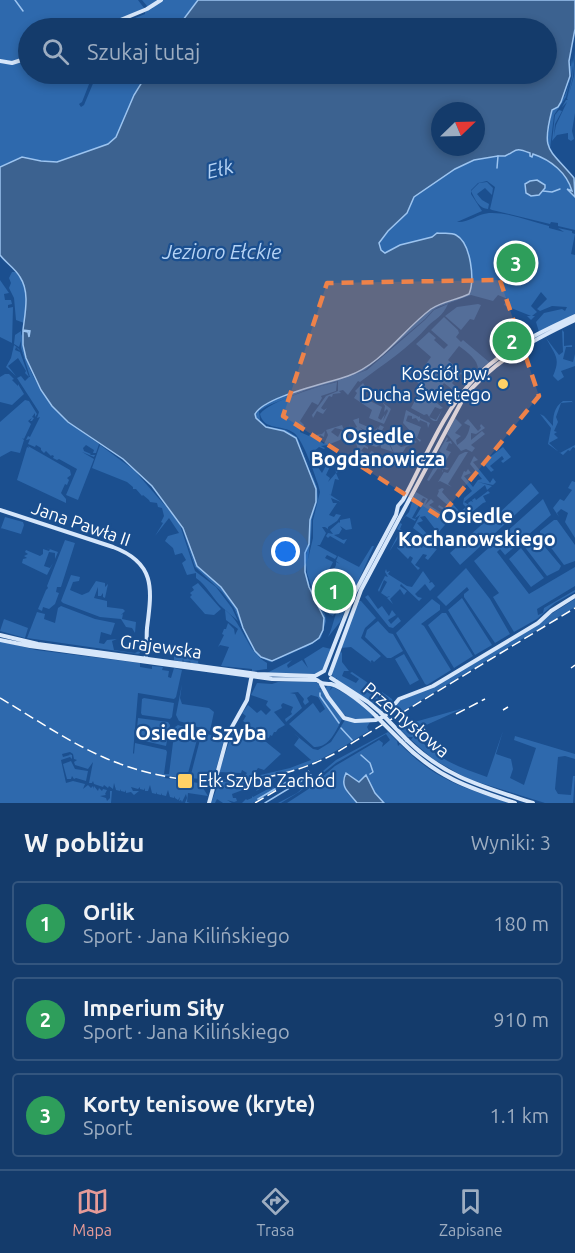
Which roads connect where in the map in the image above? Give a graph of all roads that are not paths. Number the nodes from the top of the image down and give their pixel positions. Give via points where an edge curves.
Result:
1 (161, 0) edge
2 (126, 18) edge
3 (0, 61) edge
4 (18, 61) edge
5 (575, 318) edge
6 (518, 348) junction
7 (399, 506) junction
8 (405, 509) junction
9 (0, 510) edge
10 (575, 596) edge
11 (0, 637) edge
12 (144, 660) junction
13 (324, 671) junction
14 (319, 675) junction
15 (331, 676) junction
16 (252, 677) junction
17 (320, 682) junction
18 (327, 684) junction
19 (325, 693) junction
20 (378, 715) junction
21 (209, 803) edge
22 (515, 803) edge
23 (533, 803) edge

1 - 2 street
3 - 4 street
5 - 6 street
6 - 7 street via 488,366 461,395
6 - 8 street via 490,369 463,399
7 - 8 street via 400,512
7 - 13 street via 354,594
8 - 15 street via 360,590 330,668
9 - 12 street, Jana Pawła II via 116,548 137,560 150,586
10 - 19 street via 437,684 399,699 378,720 346,718
11 - 12 street, Grajewska via 37,647
12 - 16 street, Grajewska
13 - 14 street
13 - 15 street, Przemysłowa
14 - 16 street, Grajewska
14 - 17 street
15 - 18 street
15 - 20 street, Przemysłowa via 368,702
16 - 17 street, Grajewska
16 - 21 street via 247,700 230,730
17 - 18 street, Przemysłowa
17 - 19 street
18 - 19 street
18 - 20 street, Przemysłowa
20 - 22 street, Przemysłowa, bridge via 420,760 449,779
20 - 23 street, Przemysłowa, bridge via 432,762 460,778

